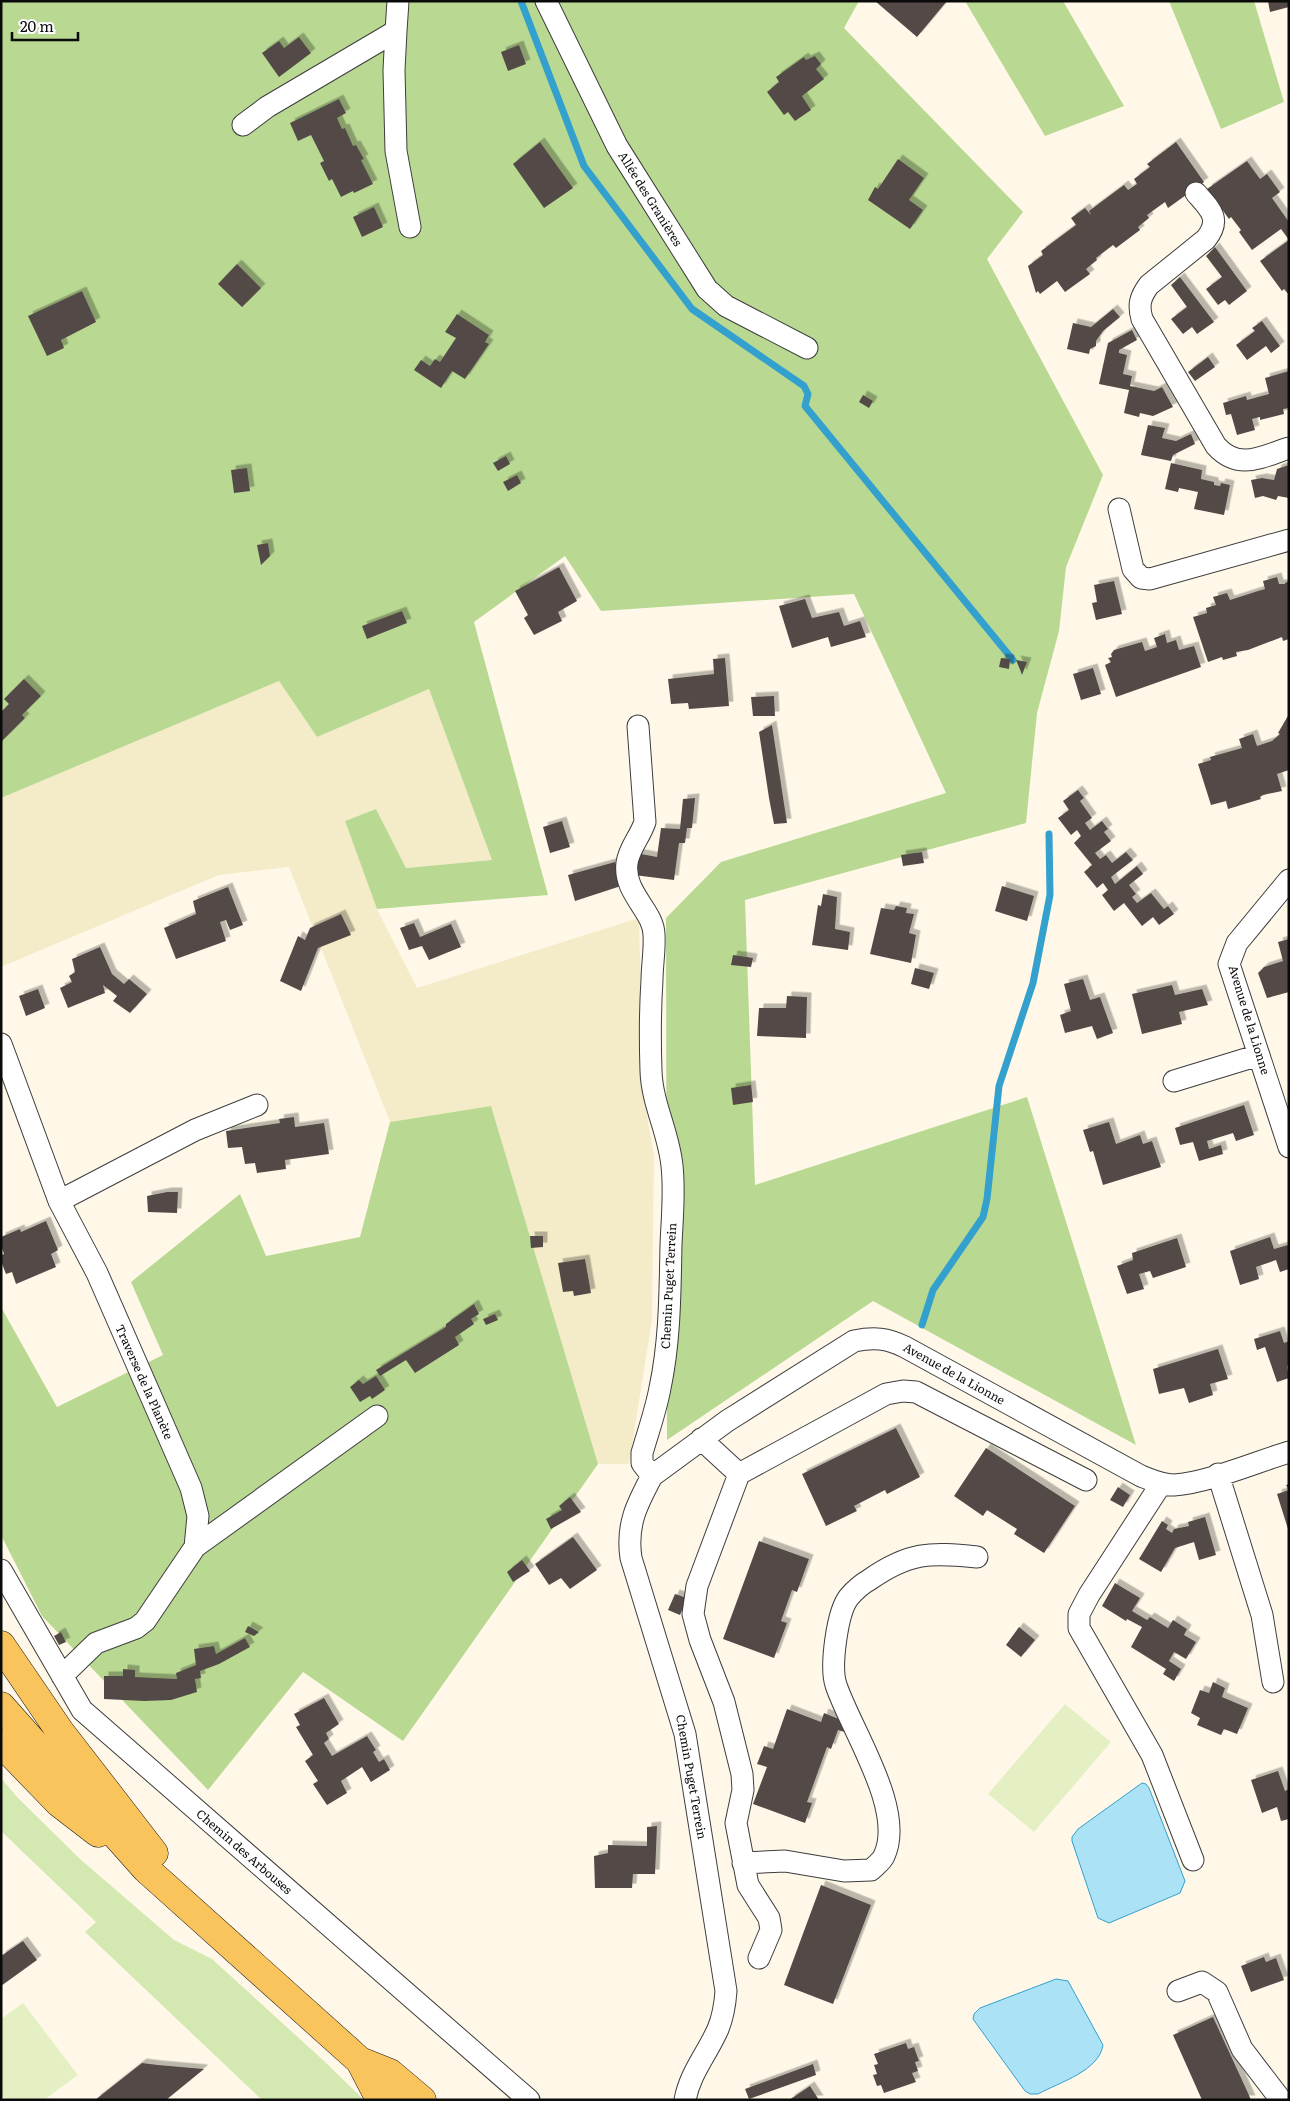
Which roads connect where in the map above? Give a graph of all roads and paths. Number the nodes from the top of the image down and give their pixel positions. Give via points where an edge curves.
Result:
1 (398, 1) edge
2 (546, 1) edge
3 (396, 31) junction
4 (243, 125) dead end
5 (1196, 193) dead end
6 (410, 227) dead end
7 (807, 348) dead end
8 (1289, 448) edge
9 (1119, 509) dead end
10 (1289, 540) edge
11 (638, 726) dead end
12 (1289, 880) edge
13 (1, 1044) edge
14 (1259, 1055) junction
15 (1174, 1081) dead end
16 (257, 1105) dead end
17 (1289, 1147) edge
18 (59, 1201) junction
19 (376, 1416) dead end
20 (701, 1439) junction
21 (1289, 1452) edge
22 (739, 1474) junction
23 (1218, 1474) junction
24 (652, 1476) junction
25 (1086, 1480) dead end
26 (1161, 1484) junction
27 (195, 1547) junction
28 (977, 1557) dead end
29 (1, 1570) edge
30 (1, 1645) edge
31 (62, 1676) junction
32 (1273, 1682) dead end
33 (1, 1706) edge
34 (1, 1742) edge
35 (1193, 1860) dead end
36 (743, 1863) junction
37 (146, 1869) junction
38 (213, 1930) junction
39 (759, 1958) dead end
40 (1178, 1991) dead end
41 (360, 2062) junction
42 (385, 2100) edge
43 (422, 2100) edge
44 (529, 2100) edge
45 (685, 2100) edge
46 (1281, 2100) edge

1 - 3 street
2 - 7 street, Allée des Granières via 617,146 707,289 726,306
3 - 4 street via 267,107
3 - 6 street via 396,150
5 - 8 street via 1214,216 1212,232 1149,285 1140,302 1142,319 1223,454 1231,459 1247,461
9 - 10 street via 1133,569 1141,578 1150,579
11 - 24 street, Chemin Puget Terrein via 645,822 641,835 629,852 627,865 636,900 655,934 651,1072 654,1099 669,1143 672,1168 670,1316 660,1389 642,1453 642,1463
12 - 14 street, Avenue de la Lionne via 1237,943 1229,964
13 - 18 street, Traverse de la Planète
14 - 15 street
14 - 17 street, Avenue de la Lionne
16 - 18 street via 195,1130
18 - 27 street, Traverse de la Planète via 97,1273 191,1488 198,1516
19 - 27 street
20 - 22 street
20 - 24 street, Avenue de la Lionne
20 - 26 street, Avenue de la Lionne via 854,1341 879,1338 906,1346
21 - 23 street, Avenue de la Lionne
22 - 25 street via 886,1394 903,1391 916,1392
22 - 36 street via 698,1586 693,1614 724,1702 742,1774 743,1790 736,1823
23 - 26 street, Avenue de la Lionne via 1174,1485
23 - 32 street via 1262,1615
24 - 45 street, Chemin Puget Terrein via 640,1498 628,1540 685,1734 726,1992 718,2029 688,2084
26 - 35 street via 1089,1595 1079,1614 1080,1628 1152,1755
27 - 31 street, Traverse de la Planète via 145,1621 136,1628 96,1643
28 - 36 street via 943,1553 912,1556 890,1565 848,1598 837,1626 835,1683 866,1749 889,1816 890,1835 884,1857 871,1870 844,1871 785,1861
29 - 31 street, Chemin des Arbouses
30 - 38 main road via 59,1730
31 - 44 street, Chemin des Arbouses via 82,1710
33 - 37 main road
34 - 37 main road via 59,1804
36 - 39 street via 748,1886 769,1918 771,1930
37 - 38 main road
38 - 41 main road
40 - 46 street via 1202,1982 1216,1992 1242,2050
41 - 42 main road via 375,2090
41 - 43 main road via 390,2073

